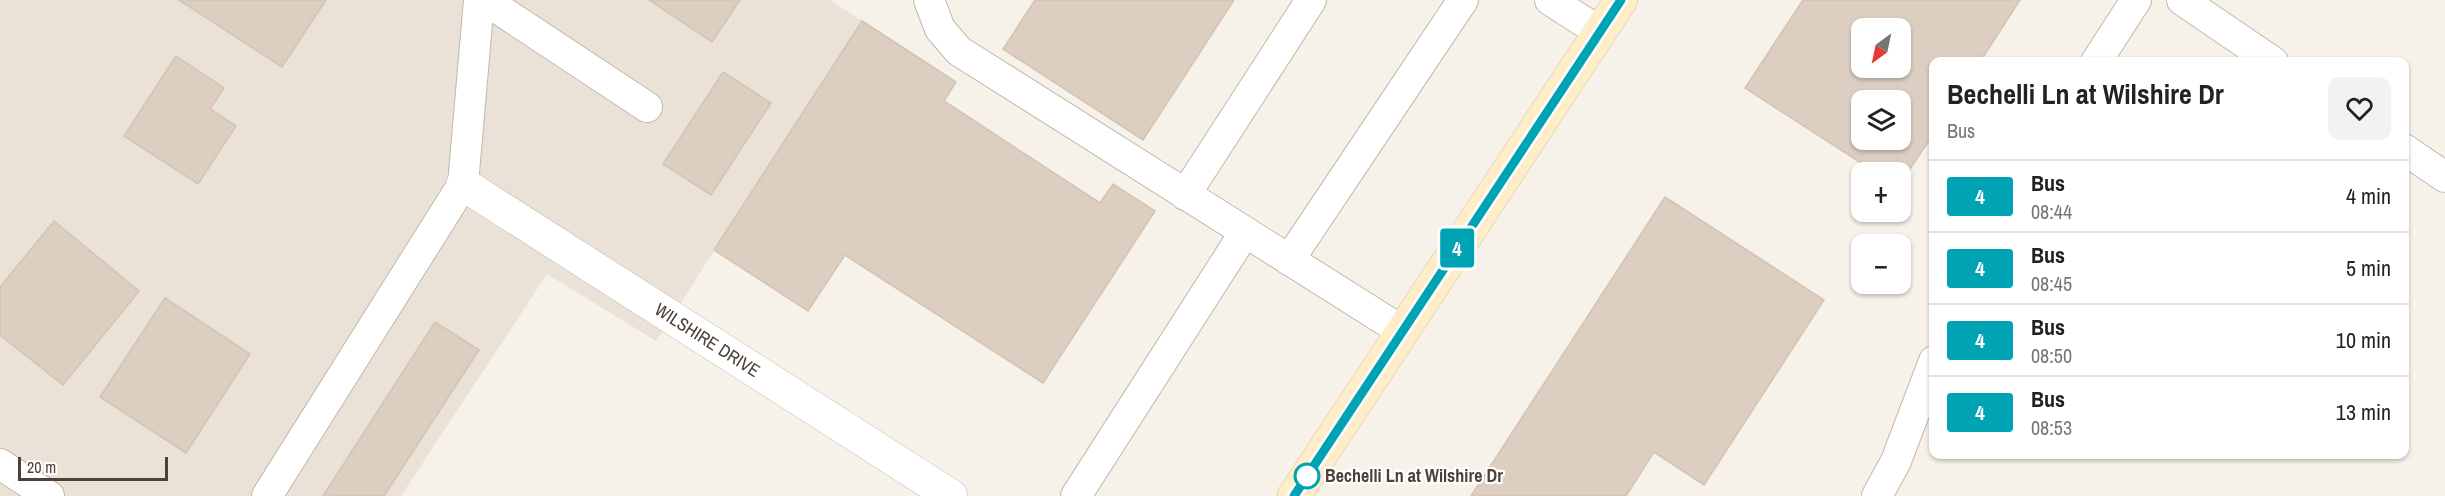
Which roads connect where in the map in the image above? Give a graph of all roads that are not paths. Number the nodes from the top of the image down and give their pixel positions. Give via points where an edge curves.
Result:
1 (479, 0) edge
2 (485, 0) edge
3 (929, 0) edge
4 (1311, 0) edge
5 (1463, 0) edge
6 (1550, 0) edge
7 (1621, 0) edge
8 (2136, 0) edge
9 (2182, 0) edge
10 (1600, 32) junction
11 (2099, 57) edge
12 (2266, 57) edge
13 (647, 107) dead end
14 (2409, 152) edge
15 (2445, 177) edge
16 (463, 184) junction
17 (1185, 195) junction
18 (1245, 232) junction
19 (1289, 260) junction
20 (1402, 332) junction
21 (1929, 374) edge
22 (0, 464) edge
23 (49, 496) edge
24 (267, 496) edge
25 (951, 496) edge
26 (1076, 496) edge
27 (1294, 496) edge
28 (1876, 496) edge

1 - 16 lane
2 - 13 lane
3 - 17 lane via 940,29 959,51
4 - 17 lane
5 - 19 lane
6 - 10 lane
7 - 10 main road
8 - 11 lane
9 - 12 lane
10 - 20 main road
14 - 15 lane
16 - 24 lane
16 - 25 street, WILSHIRE DRIVE
17 - 18 lane
18 - 19 lane
18 - 26 lane
19 - 20 lane
20 - 27 main road
21 - 28 lane via 1896,461
22 - 23 lane

